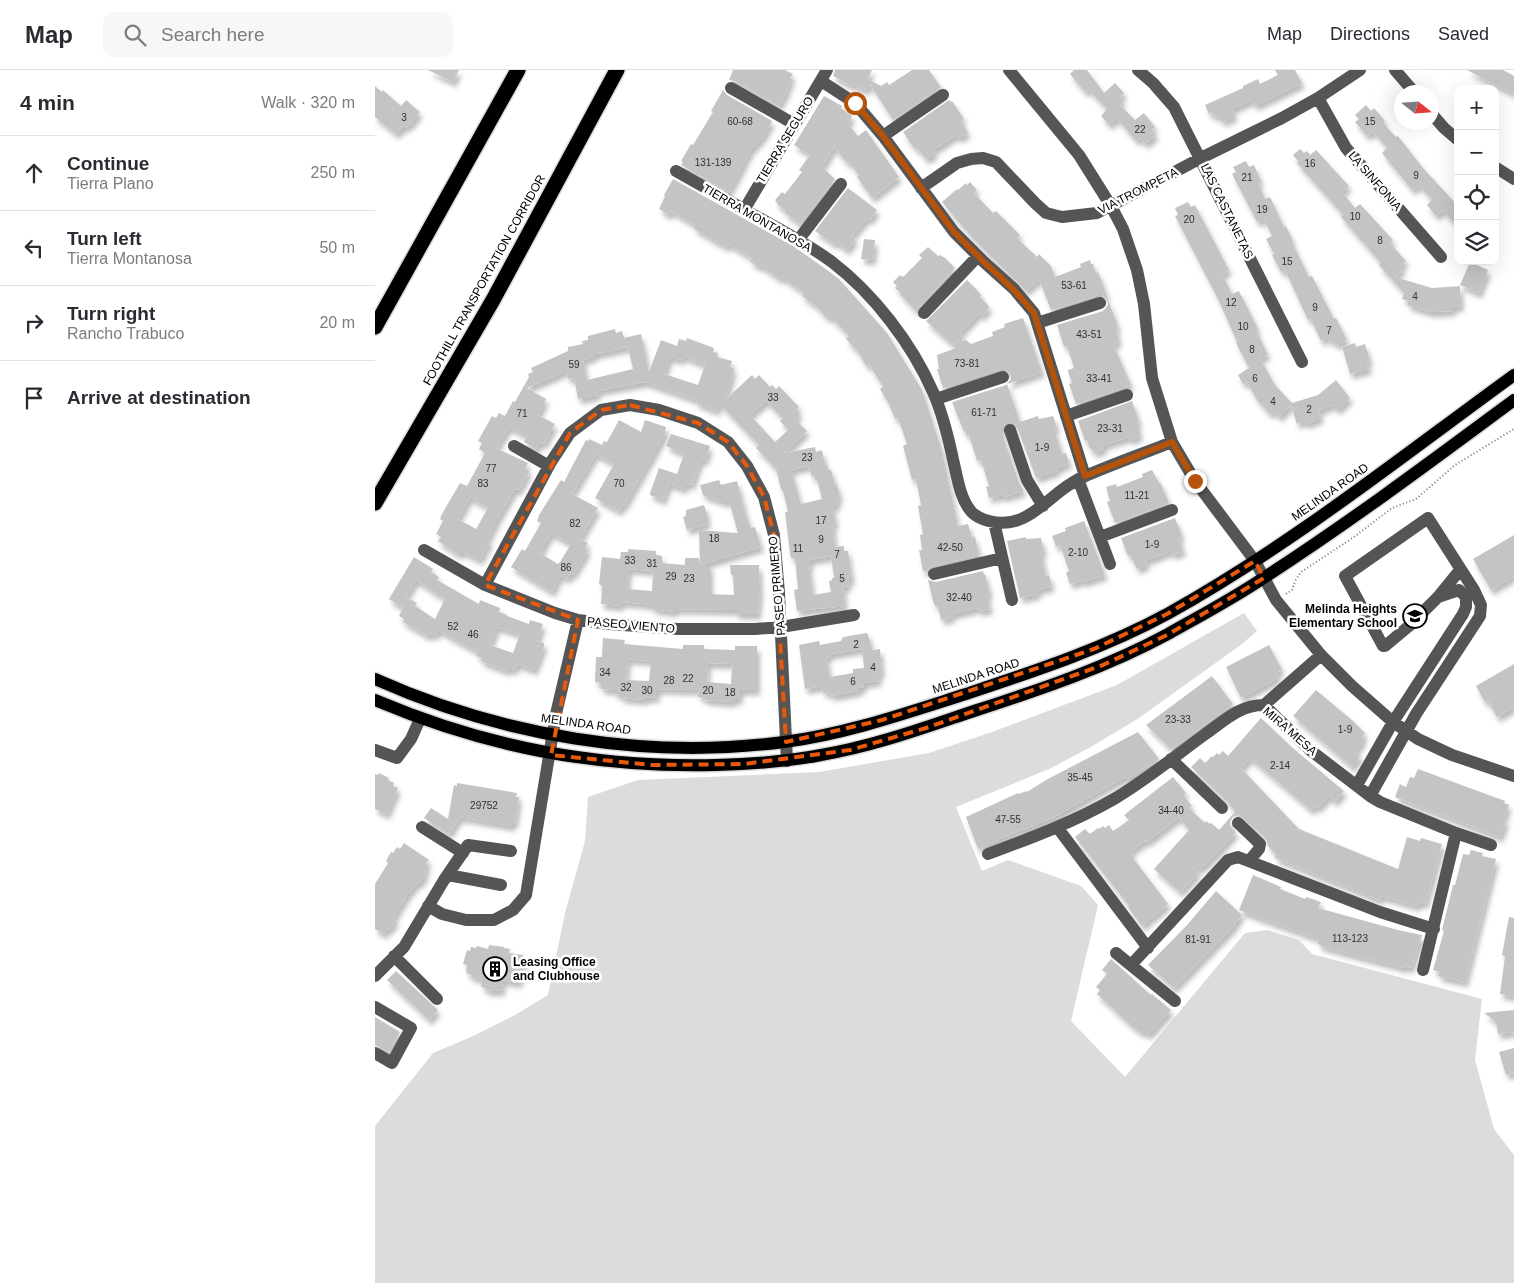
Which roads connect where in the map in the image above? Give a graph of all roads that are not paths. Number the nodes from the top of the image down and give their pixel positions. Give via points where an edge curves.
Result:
1 (518, 70) edge
2 (617, 70) edge
3 (1009, 70) edge
4 (1138, 70) edge
5 (1360, 70) edge
6 (1395, 70) edge
7 (824, 75) edge
8 (1408, 85) edge
9 (731, 88) dead end
10 (943, 95) dead end
11 (1318, 98) junction
12 (1439, 122) edge
13 (794, 124) junction
14 (883, 136) junction
15 (1454, 137) edge
16 (1201, 158) junction
17 (1499, 169) edge
18 (676, 171) dead end
19 (1514, 179) edge
20 (841, 184) dead end
21 (921, 188) junction
22 (1111, 206) junction
23 (744, 210) junction
24 (799, 239) junction
25 (978, 256) junction
26 (1441, 257) dead end
27 (1099, 303) dead end
28 (924, 313) dead end
29 (1037, 323) junction
30 (375, 327) edge
31 (1301, 362) dead end
32 (1514, 375) edge
33 (1003, 377) dead end
34 (1127, 394) dead end
35 (935, 399) junction
36 (1514, 400) edge
37 (1066, 416) junction
38 (1010, 430) dead end
39 (1172, 442) junction
40 (514, 446) dead end
41 (549, 466) junction
42 (1082, 477) junction
43 (375, 503) edge
44 (1043, 506) junction
45 (1171, 510) dead end
46 (994, 522) junction
47 (1100, 537) junction
48 (424, 550) dead end
49 (1002, 558) junction
50 (1255, 561) junction
51 (1110, 564) dead end
52 (1460, 570) junction
53 (934, 574) dead end
54 (1264, 578) junction
55 (485, 585) junction
56 (1437, 597) junction
57 (1012, 600) dead end
58 (854, 615) dead end
59 (577, 620) junction
60 (781, 627) junction
61 (1321, 655) junction
62 (375, 679) edge
63 (375, 700) edge
64 (1265, 706) junction
65 (420, 719) junction
66 (1393, 722) junction
67 (1407, 731) junction
68 (553, 736) junction
69 (786, 742) junction
70 (375, 750) edge
71 (551, 754) junction
72 (1171, 759) junction
73 (787, 761) junction
74 (1514, 776) edge
75 (1357, 785) junction
76 (1370, 796) junction
77 (1222, 808) dead end
78 (1237, 823) dead end
79 (1057, 827) junction
80 (422, 828) dead end
81 (1456, 833) junction
82 (1491, 845) dead end
83 (511, 852) dead end
84 (463, 853) junction
85 (988, 854) dead end
86 (1249, 861) junction
87 (448, 875) junction
88 (501, 885) dead end
89 (428, 906) junction
90 (1434, 929) junction
91 (1148, 948) junction
92 (1116, 953) dead end
93 (395, 956) junction
94 (1131, 966) junction
95 (1423, 970) dead end
96 (376, 974) edge
97 (437, 999) dead end
98 (1175, 1001) dead end
99 (375, 1007) edge
100 (375, 1054) edge

1 - 30 highway
2 - 43 highway, FOOTHILL TRANSPORTATION CORRIDOR via 493,300
3 - 22 street via 1079,155
4 - 16 street, LAS CASTANETAS via 1174,107
5 - 11 street, VIA TROMPETA
6 - 8 street
7 - 13 street, TIERRA SEGURO
7 - 14 street via 855,103
9 - 13 street
10 - 14 street
11 - 16 street, VIA TROMPETA
11 - 26 street, LA SINFONIA via 1346,148
12 - 15 street
13 - 23 street, TIERRA SEGURO
14 - 21 street
16 - 22 street, VIA TROMPETA
16 - 31 street, LAS CASTANETAS
17 - 19 street
18 - 23 street, TIERRA MONTANOSA
20 - 24 street
21 - 22 street, VIA TROMPETA via 957,162 983,158 997,162 1046,213 1076,216 1097,213
21 - 25 street via 954,232
22 - 39 street via 1137,270 1152,378
23 - 24 street, TIERRA MONTANOSA
24 - 35 street, TIERRA MONTANOSA via 833,263 868,295 914,354
25 - 28 street
25 - 29 street via 1014,290 1034,313
27 - 29 street
29 - 37 street
32 - 50 main road, MELINDA ROAD via 1339,504
33 - 35 street
34 - 37 street
35 - 46 street, TIERRA MONTANOSA via 962,496 970,512
36 - 54 main road via 1423,468
37 - 42 street
38 - 44 street via 1027,480
39 - 42 street, TIERRA MONTANOSA
39 - 50 street via 1195,481
40 - 41 street
41 - 55 street, PASEO PRIMERO
41 - 60 street, PASEO PRIMERO via 570,433 601,410 630,405 659,410 697,423 728,442 747,466 764,497 774,535
42 - 44 street, TIERRA MONTANOSA via 1063,488
42 - 47 street
44 - 46 street, TIERRA MONTANOSA via 1023,518
45 - 47 street
46 - 49 street
47 - 51 street
48 - 55 street, PASEO VIENTO
49 - 53 street
49 - 57 street
50 - 54 street
50 - 69 main road, MELINDA ROAD via 1167,614 1094,649 1037,671 882,720
52 - 56 street
52 - 56 street via 1427,518 1345,576 1383,646 1409,626
52 - 67 street via 1478,598 1480,616
54 - 61 street via 1276,600
54 - 73 main road via 1160,638 1061,682 889,739 850,750
55 - 59 street, PASEO VIENTO
56 - 66 street via 1459,590 1466,597 1466,607
58 - 60 street, PASEO VIENTO
59 - 60 street, PASEO VIENTO via 678,629
59 - 68 street
60 - 69 street, PASEO PRIMERO
61 - 64 street
61 - 66 street
62 - 68 main road, MELINDA ROAD via 472,716
63 - 65 main road
64 - 72 street, MIRA MESA via 1252,705 1237,711
64 - 75 street, MIRA MESA via 1310,750
65 - 70 street via 397,758
65 - 71 main road
66 - 67 street
66 - 75 street
67 - 74 street via 1452,755
67 - 76 street
68 - 69 main road, MELINDA ROAD via 678,747
68 - 71 street
69 - 73 street, PASEO PRIMERO
71 - 73 main road via 652,765
71 - 89 street via 526,895 513,910 494,920 466,920 442,914
72 - 77 street
72 - 79 street, MIRA MESA via 1157,772 1112,800
75 - 76 street, MIRA MESA
76 - 81 street, MIRA MESA
78 - 86 street via 1260,844
79 - 85 street, MIRA MESA
79 - 91 street
80 - 84 street
81 - 82 street, MIRA MESA
81 - 90 street
83 - 84 street via 468,845
84 - 87 street
86 - 90 street via 1379,912
86 - 91 street via 1238,857 1228,860
87 - 88 street
87 - 89 street
89 - 93 street via 404,947
90 - 95 street
91 - 94 street
92 - 94 street
93 - 96 street
93 - 97 street
94 - 98 street
99 - 100 street via 411,1028 392,1063

